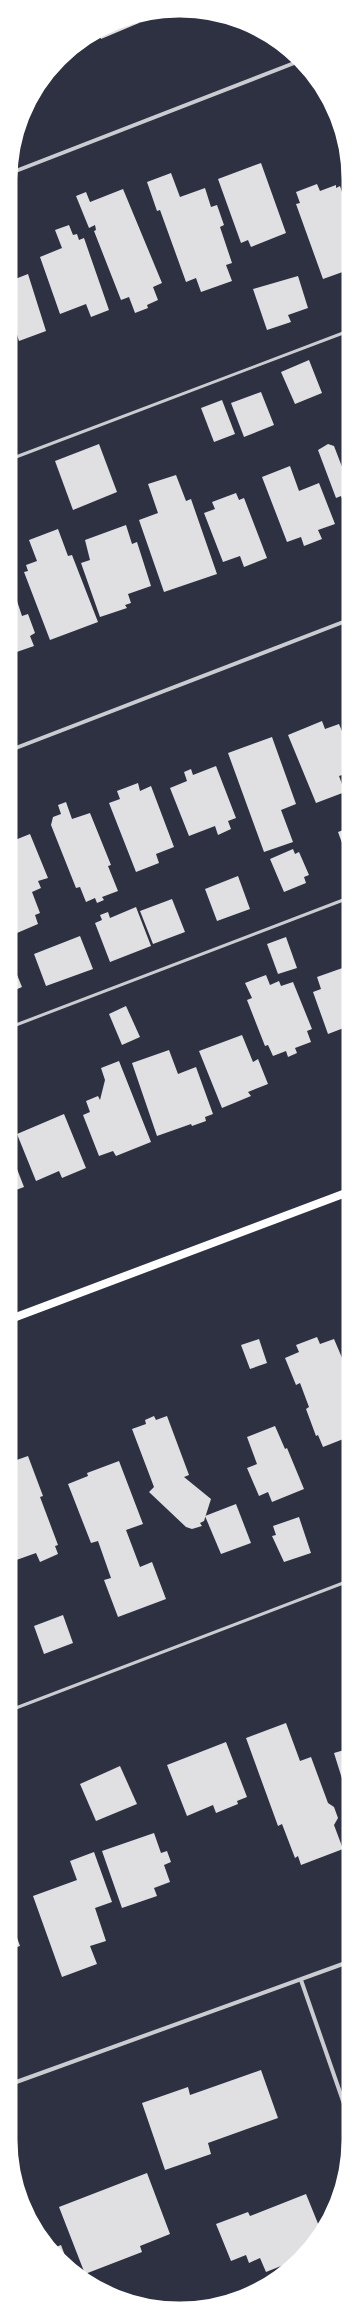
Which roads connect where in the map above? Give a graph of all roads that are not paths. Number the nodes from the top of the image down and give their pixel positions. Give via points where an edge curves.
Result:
1 (295, 63) edge
2 (15, 171) edge
3 (344, 333) edge
4 (15, 457) edge
5 (344, 622) edge
6 (15, 748) edge
7 (344, 900) edge
8 (15, 1025) edge
9 (344, 1194) edge
10 (15, 1317) edge
11 (344, 1583) edge
12 (15, 1708) edge
13 (344, 1964) edge
14 (301, 1980) junction
15 (15, 2082) edge
16 (344, 2104) edge

1 - 2 street
3 - 4 lane
5 - 6 street
7 - 8 lane
9 - 10 main road
11 - 12 lane
13 - 14 street
14 - 15 street
14 - 16 street

